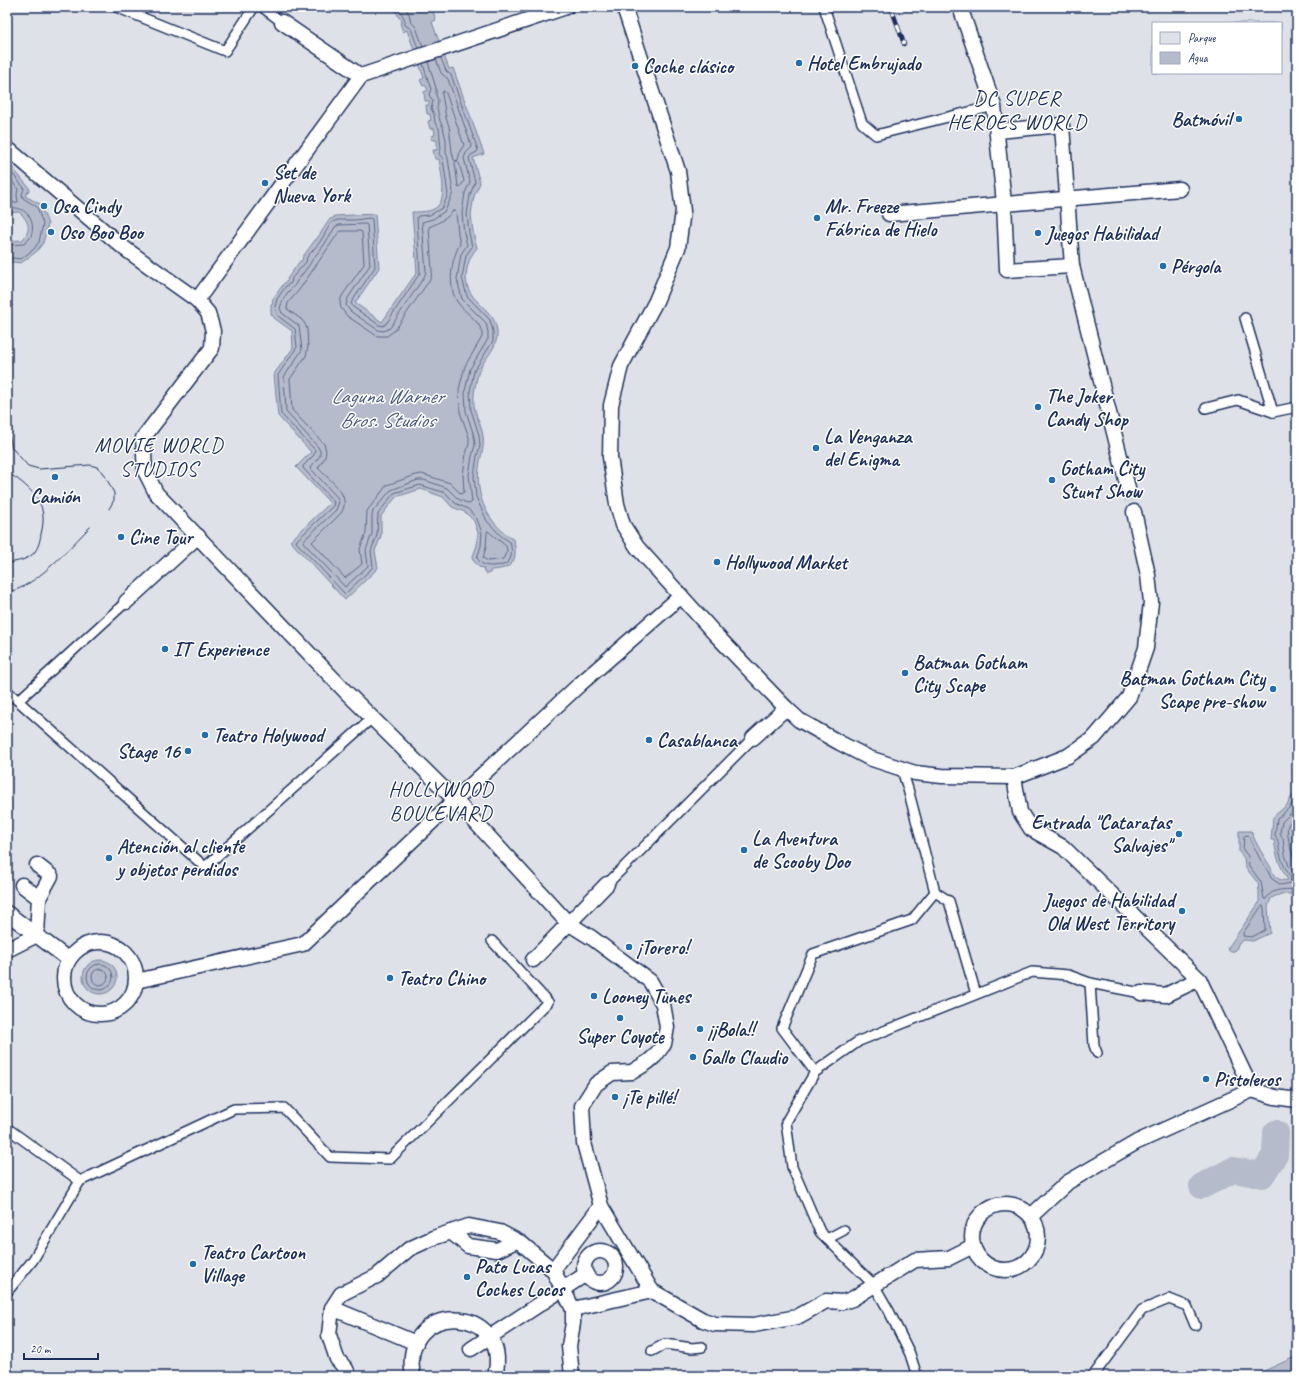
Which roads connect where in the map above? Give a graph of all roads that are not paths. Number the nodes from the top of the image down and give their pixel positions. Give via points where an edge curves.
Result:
1 (116, 7) edge
2 (254, 7) edge
3 (262, 7) edge
4 (566, 7) edge
5 (624, 7) edge
6 (824, 7) edge
7 (960, 7) edge
8 (282, 22) joint
9 (361, 76) junction
10 (994, 106) junction
11 (997, 131) junction
12 (7, 148) edge
13 (1180, 189) dead end
14 (1067, 198) junction
15 (1004, 203) junction
16 (889, 214) dead end
17 (1072, 266) junction
18 (197, 300) junction
19 (1245, 318) dead end
20 (1297, 407) edge
21 (1206, 408) dead end
22 (1273, 412) junction
23 (1128, 488) tunnel mouth
24 (1134, 512) tunnel mouth
25 (198, 536) junction
26 (681, 596) junction
27 (126, 602) joint
28 (7, 691) edge
29 (19, 700) junction
30 (786, 708) junction
31 (372, 718) junction
32 (753, 738) joint
33 (902, 770) junction
34 (1014, 777) junction
35 (455, 800) junction
36 (37, 865) dead end
37 (607, 884) joint
38 (22, 885) dead end
39 (935, 892) junction
40 (39, 898) junction
41 (7, 913) edge
42 (568, 923) junction
43 (37, 935) junction
44 (492, 941) dead end
45 (8, 949) edge
46 (68, 959) junction
47 (533, 960) joint
48 (520, 971) junction
49 (1199, 979) junction
50 (136, 982) junction
51 (1090, 983) junction
52 (1141, 993) joint
53 (976, 994) junction
54 (1097, 1052) dead end
55 (815, 1072) junction
56 (1252, 1090) junction
57 (1297, 1100) edge
58 (7, 1128) edge
59 (80, 1181) junction
60 (601, 1206) junction
61 (1031, 1216) junction
62 (844, 1230) dead end
63 (452, 1232) junction
64 (827, 1239) junction
65 (516, 1241) junction
66 (973, 1246) junction
67 (627, 1249) junction
68 (614, 1258) junction
69 (553, 1270) junction
70 (586, 1274) junction
71 (874, 1285) junction
72 (564, 1288) junction
73 (652, 1291) junction
74 (7, 1292) edge
75 (332, 1308) junction
76 (573, 1308) junction
77 (1195, 1325) dead end
78 (490, 1336) junction
79 (416, 1343) junction
80 (702, 1347) dead end
81 (472, 1349) dead end
82 (652, 1351) dead end
83 (349, 1376) edge
84 (413, 1376) edge
85 (495, 1376) edge
86 (572, 1376) edge
87 (917, 1376) edge
88 (1093, 1376) edge

1 - 2 lane via 225,52
3 - 8 lane
4 - 9 street
5 - 26 street via 678,171 683,211 678,248 656,301 621,366 611,405 610,457 622,525 637,547
6 - 10 lane via 862,123 876,135
7 - 10 street
8 - 9 street
9 - 18 street
10 - 11 street
11 - 14 street via 1062,125
11 - 15 street
12 - 18 street via 124,248
13 - 14 street
14 - 15 street
14 - 17 street
15 - 16 street
15 - 17 street via 1007,270
17 - 23 street
18 - 25 street via 208,313 213,331 212,348 142,438 145,471 156,493
19 - 22 lane
20 - 22 lane
21 - 22 lane via 1238,400
24 - 34 street via 1148,575 1151,602 1146,648 1129,696 1094,738 1068,756
25 - 27 street
25 - 31 street
26 - 30 street
26 - 35 street via 579,685
27 - 29 lane
28 - 29 lane
29 - 31 lane via 205,867
30 - 32 street
30 - 33 street via 799,720 840,744
31 - 35 street
32 - 37 lane
33 - 34 street via 942,776
33 - 39 lane
34 - 49 street via 1020,812 1031,829 1063,847
35 - 42 street
35 - 50 street via 303,944
36 - 40 street via 51,876
37 - 42 street
38 - 40 street
39 - 53 lane via 949,901
39 - 55 lane via 912,920 813,954 782,1028
40 - 43 street
41 - 43 street
42 - 47 street
42 - 60 street via 650,981 663,1004 667,1027 664,1044 655,1056 632,1072 612,1073 596,1084 582,1106 584,1143
43 - 45 street
43 - 46 street
44 - 48 lane
46 - 50 street via 76,949 87,943 111,943 122,948 130,958 135,969
46 - 50 street via 63,982 73,1003 82,1010 94,1014 106,1014 117,1010 133,993
47 - 48 lane
48 - 59 lane via 548,1002 390,1159 330,1157 284,1108 234,1110
49 - 52 street via 1166,995
49 - 56 street
51 - 52 lane
51 - 53 lane via 1068,975 1032,972
51 - 54 lane via 1094,1045
53 - 55 lane via 860,1041
55 - 64 lane via 786,1122 792,1167 820,1232
56 - 57 street
56 - 61 street via 1137,1142 1068,1182
58 - 59 lane
59 - 74 lane via 33,1260
60 - 67 street
60 - 69 street
61 - 66 street via 1012,1205 1000,1204 990,1207 981,1214 975,1224
61 - 66 street via 1036,1225 1037,1246 1032,1256 1016,1268 1005,1270 985,1263
62 - 64 lane
63 - 65 street via 469,1226 500,1232
63 - 65 street via 468,1246 497,1250
63 - 75 street via 409,1249 377,1276 341,1294
64 - 71 lane
65 - 69 street via 522,1243
66 - 71 street via 949,1258 915,1260
67 - 68 street
67 - 73 street
68 - 70 street via 608,1252 592,1252 586,1258
68 - 70 street via 614,1274 608,1281 600,1283 591,1280
69 - 72 street
70 - 72 street
71 - 73 street via 852,1299 843,1302 826,1301 797,1317 754,1325 715,1324 703,1320
71 - 87 lane via 910,1354
72 - 76 street
72 - 78 street
73 - 76 street
75 - 79 street
75 - 83 street via 329,1335 337,1359
76 - 86 street via 569,1346
77 - 88 lane via 1187,1306 1169,1299 1142,1310
78 - 79 street via 478,1326 464,1320 449,1319 429,1327
78 - 81 street
78 - 85 street via 497,1350 498,1365
79 - 84 street via 411,1361
80 - 82 lane via 665,1344

